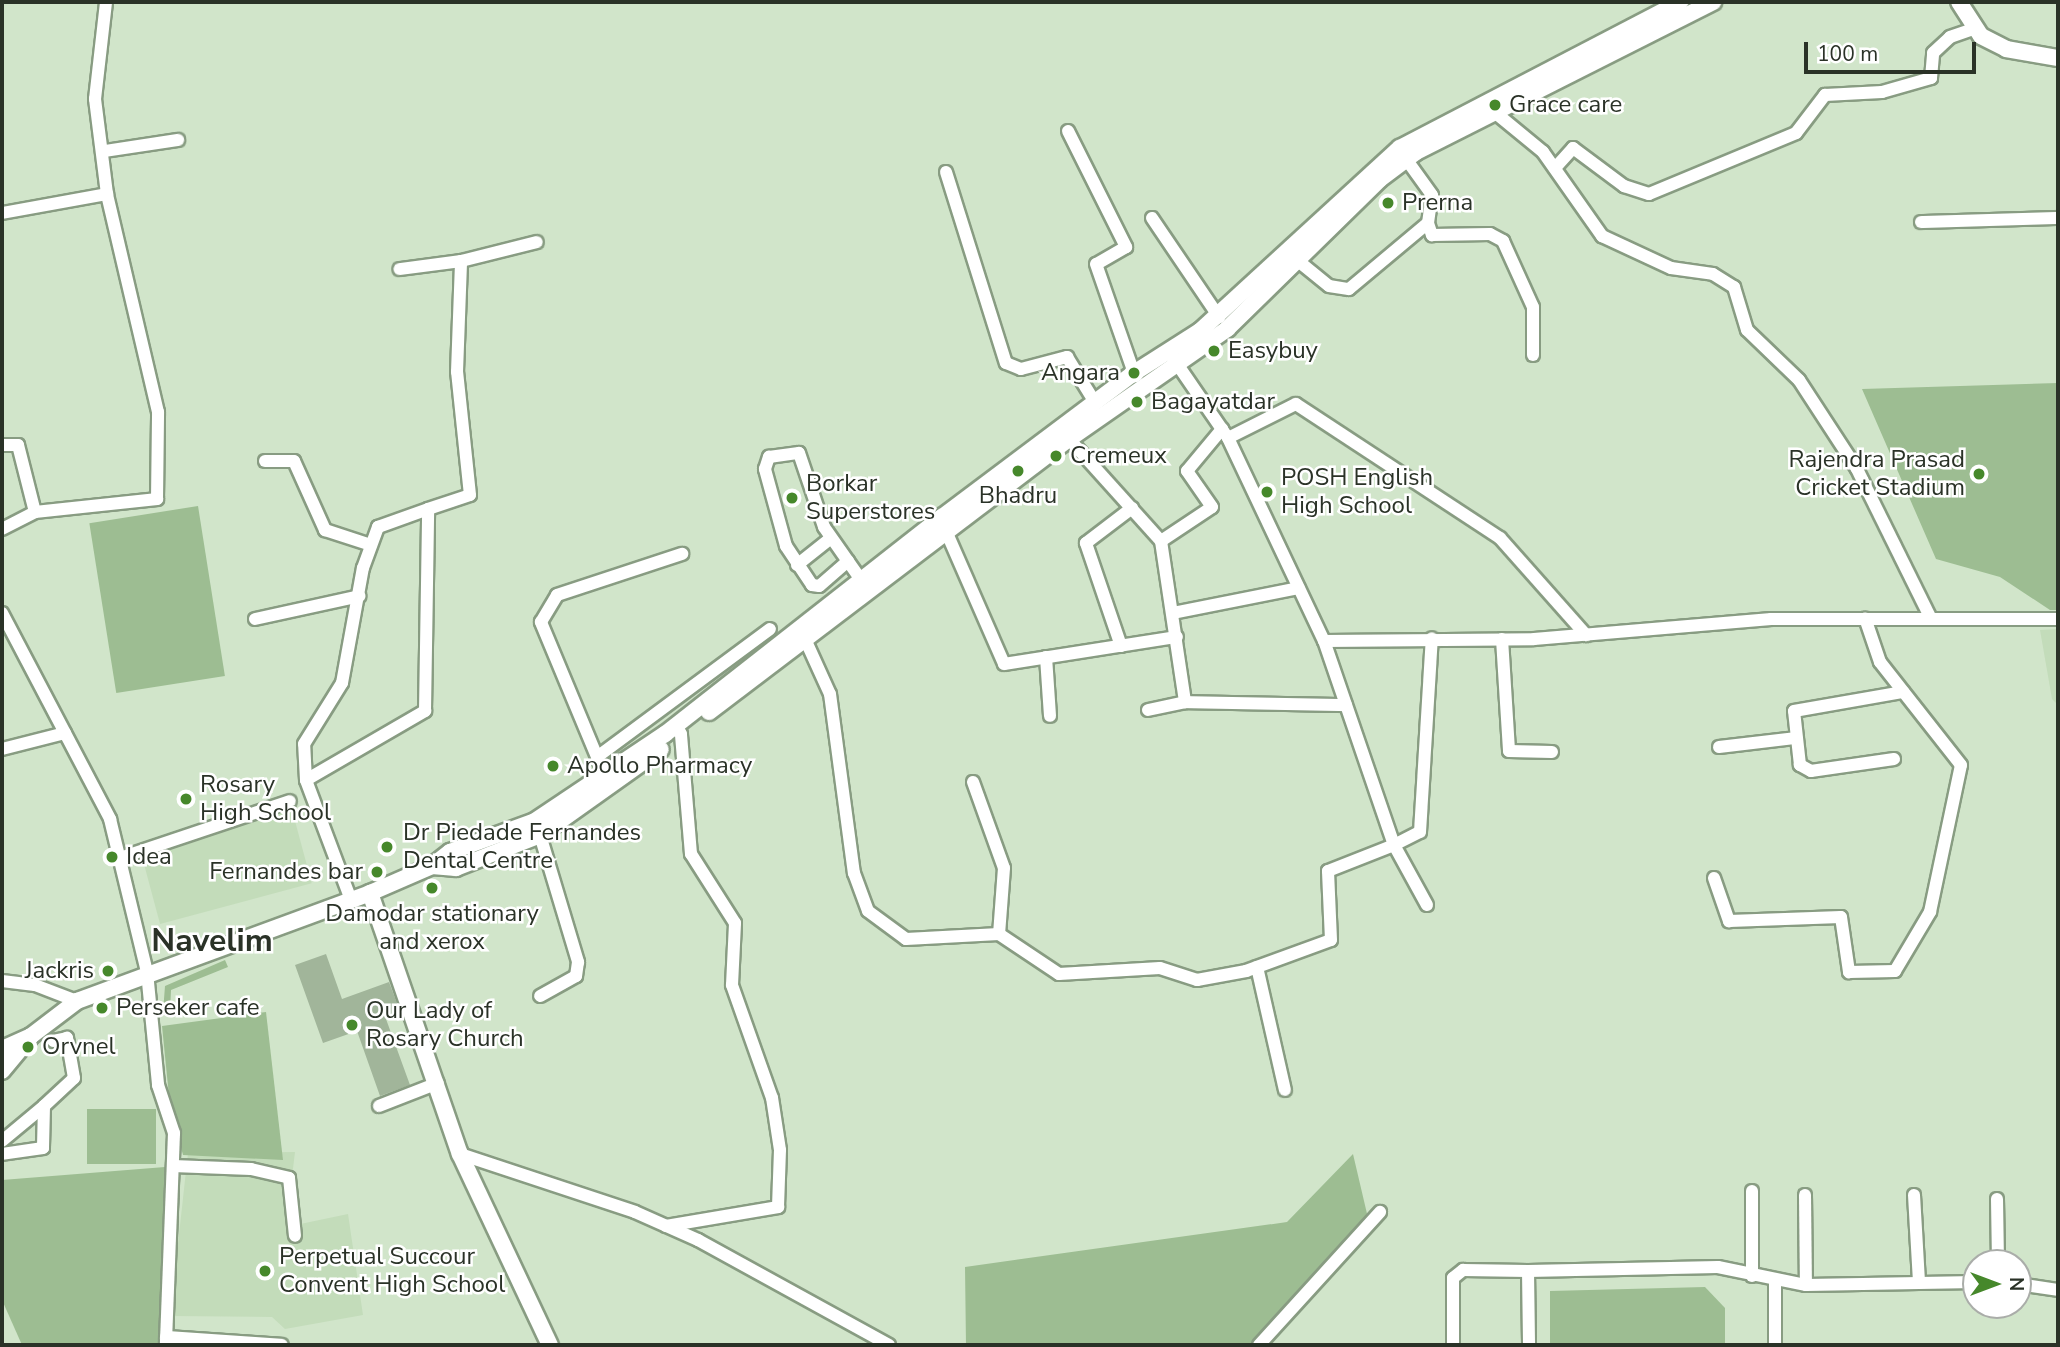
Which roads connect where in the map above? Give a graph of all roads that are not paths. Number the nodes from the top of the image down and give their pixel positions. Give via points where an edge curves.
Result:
1 (106, 2) edge
2 (1680, 2) edge
3 (1713, 2) edge
4 (1959, 2) edge
5 (1976, 28) junction
6 (2058, 58) edge
7 (1573, 64) junction
8 (1492, 110) junction
9 (1068, 131) dead end
10 (178, 139) dead end
11 (104, 151) junction
12 (1406, 159) junction
13 (1555, 168) junction
14 (946, 172) dead end
15 (107, 194) junction
16 (2, 213) edge
17 (1152, 218) dead end
18 (2058, 218) edge
19 (1921, 222) dead end
20 (1428, 223) junction
21 (537, 242) dead end
22 (1297, 260) junction
23 (461, 261) junction
24 (400, 269) dead end
25 (1219, 317) junction
26 (1533, 355) dead end
27 (1173, 358) junction
28 (1134, 373) junction
29 (1096, 404) junction
30 (1225, 434) junction
31 (1069, 439) junction
32 (2, 445) edge
33 (265, 461) dead end
34 (1132, 508) junction
35 (428, 509) junction
36 (35, 512) junction
37 (2, 529) edge
38 (946, 531) junction
39 (831, 538) junction
40 (1161, 541) junction
41 (371, 545) junction
42 (682, 554) dead end
43 (848, 561) junction
44 (797, 565) junction
45 (865, 585) junction
46 (814, 587) junction
47 (1299, 588) junction
48 (360, 596) junction
49 (827, 605) junction
50 (1173, 612) junction
51 (2, 613) edge
52 (1930, 617) junction
53 (1865, 618) junction
54 (255, 619) dead end
55 (2058, 619) edge
56 (770, 629) dead end
57 (1586, 635) junction
58 (1177, 637) junction
59 (1432, 638) junction
60 (805, 639) junction
61 (1503, 639) junction
62 (1324, 641) junction
63 (1121, 646) junction
64 (1046, 657) junction
65 (1903, 692) junction
66 (1185, 702) junction
67 (1346, 705) junction
68 (1148, 710) dead end
69 (1050, 716) dead end
70 (678, 729) junction
71 (65, 733) junction
72 (1796, 738) junction
73 (1719, 747) dead end
74 (2, 749) edge
75 (1552, 752) dead end
76 (597, 757) junction
77 (1894, 759) dead end
78 (605, 776) junction
79 (306, 780) junction
80 (973, 782) dead end
81 (290, 801) dead end
82 (540, 835) junction
83 (1394, 845) junction
84 (120, 858) junction
85 (432, 866) junction
86 (1714, 878) dead end
87 (370, 893) junction
88 (351, 900) junction
89 (1427, 905) dead end
90 (999, 934) junction
91 (1257, 967) junction
92 (148, 972) junction
93 (2, 981) edge
94 (540, 996) dead end
95 (77, 1001) junction
96 (31, 1036) junction
97 (53, 1041) dead end
98 (2, 1049) edge
99 (2, 1071) edge
100 (438, 1083) junction
101 (1285, 1090) dead end
102 (44, 1106) junction
103 (379, 1106) dead end
104 (3, 1137) edge
105 (2, 1154) edge
106 (460, 1154) junction
107 (173, 1166) junction
108 (1752, 1191) dead end
109 (1805, 1195) dead end
110 (1914, 1195) dead end
111 (1997, 1199) dead end
112 (1380, 1212) dead end
113 (666, 1226) junction
114 (295, 1236) dead end
115 (1998, 1249) edge
116 (1528, 1271) junction
117 (1752, 1276) junction
118 (1919, 1281) junction
119 (1962, 1282) edge
120 (1775, 1283) junction
121 (1806, 1285) junction
122 (2032, 1286) edge
123 (2058, 1290) edge
124 (166, 1341) edge
125 (282, 1345) edge
126 (550, 1345) edge
127 (889, 1345) edge
128 (1259, 1345) edge
129 (1453, 1345) edge
130 (1529, 1345) edge
131 (1775, 1345) edge

1 - 11 street via 95,99
2 - 7 main road
3 - 7 main road
4 - 5 main road
5 - 6 main road via 2006,49
5 - 13 street via 1950,37 1933,53 1931,78 1882,92 1825,95 1796,134 1649,194 1613,179 1573,148
7 - 8 main road
7 - 25 main road via 1400,148
8 - 12 main road
8 - 13 street via 1526,135
9 - 28 street via 1126,247 1096,264
10 - 11 street
11 - 15 street
12 - 20 street via 1432,195
12 - 22 main road
13 - 52 street via 1602,236 1671,268 1713,274 1734,287 1747,330 1799,380 1857,469
14 - 29 street via 1006,363 1021,369 1067,357
15 - 16 street
15 - 36 street via 150,357 158,412 157,499
17 - 25 street
18 - 19 street
20 - 22 street via 1349,289 1329,286
20 - 26 street via 1432,235 1490,234 1503,241 1534,307
21 - 23 street
22 - 27 main road via 1227,329
23 - 24 street
23 - 35 street via 457,372 470,495
25 - 27 main road
27 - 28 main road
27 - 30 street
27 - 31 main road
28 - 29 main road
29 - 45 main road
30 - 40 street via 1187,471 1212,507
30 - 47 street
30 - 57 street via 1296,404 1500,538
31 - 34 street
31 - 38 main road
32 - 36 street via 18,445
33 - 41 street via 295,461 325,530
34 - 40 street
34 - 63 street via 1086,543
35 - 41 street via 378,527
35 - 79 street via 425,711
36 - 37 street
38 - 45 main road
38 - 64 street via 1004,664
39 - 43 street
39 - 44 street
39 - 44 street via 799,453 769,457 765,469 786,546
40 - 50 street
41 - 48 street
42 - 76 street via 557,595 541,622
43 - 45 street
43 - 46 street
44 - 46 street
45 - 49 main road
45 - 60 main road
46 - 49 street
47 - 50 street
47 - 62 street
48 - 54 street
48 - 79 street via 342,683 303,744
49 - 70 main road
50 - 58 street
51 - 71 street
52 - 53 street
52 - 55 street
53 - 57 street
53 - 65 street via 1880,662
56 - 76 street
57 - 61 street
58 - 63 street
58 - 66 street
59 - 61 street
59 - 62 street
59 - 83 street via 1420,832
60 - 70 main road
60 - 90 street via 830,694 854,873 868,911 906,939
61 - 75 street via 1509,751
62 - 67 street
63 - 64 street
64 - 69 street
65 - 72 street via 1794,711
65 - 86 street via 1961,765 1930,912 1895,971 1849,972 1841,917 1756,924 1729,921
66 - 67 street
66 - 68 street
67 - 83 street
70 - 78 main road
70 - 82 main road
70 - 113 street via 691,854 735,923 732,985 772,1098 780,1150 778,1207
71 - 74 street
71 - 84 street via 110,819
72 - 73 street
72 - 77 street via 1800,765 1811,771
76 - 78 street
78 - 85 main road via 535,821 450,852
79 - 88 street
80 - 90 street via 1004,869 1004,922
81 - 84 street
82 - 85 main road via 456,869
82 - 94 street via 578,962 576,975
83 - 89 street
83 - 91 street via 1328,871 1331,940
84 - 92 street
85 - 87 main road
87 - 88 main road
87 - 100 main road
88 - 92 main road
90 - 91 street via 1059,974 1160,968 1197,979
91 - 101 street
92 - 95 main road
92 - 107 street via 158,1085 174,1133
93 - 95 street via 35,985
95 - 96 main road
96 - 98 main road
96 - 99 main road
97 - 102 street via 67,1038 74,1078
100 - 103 street
100 - 106 main road
102 - 104 street
102 - 105 street via 43,1149
106 - 113 street
106 - 126 main road
107 - 114 street via 251,1169 289,1178
107 - 124 street
108 - 117 street
109 - 121 street
110 - 118 street
111 - 115 street
112 - 128 street
113 - 127 street
116 - 117 street via 1718,1267
116 - 129 street via 1456,1272
116 - 130 street
117 - 120 street
118 - 119 street
118 - 121 street
120 - 121 street
120 - 131 street
122 - 123 street
124 - 125 street

